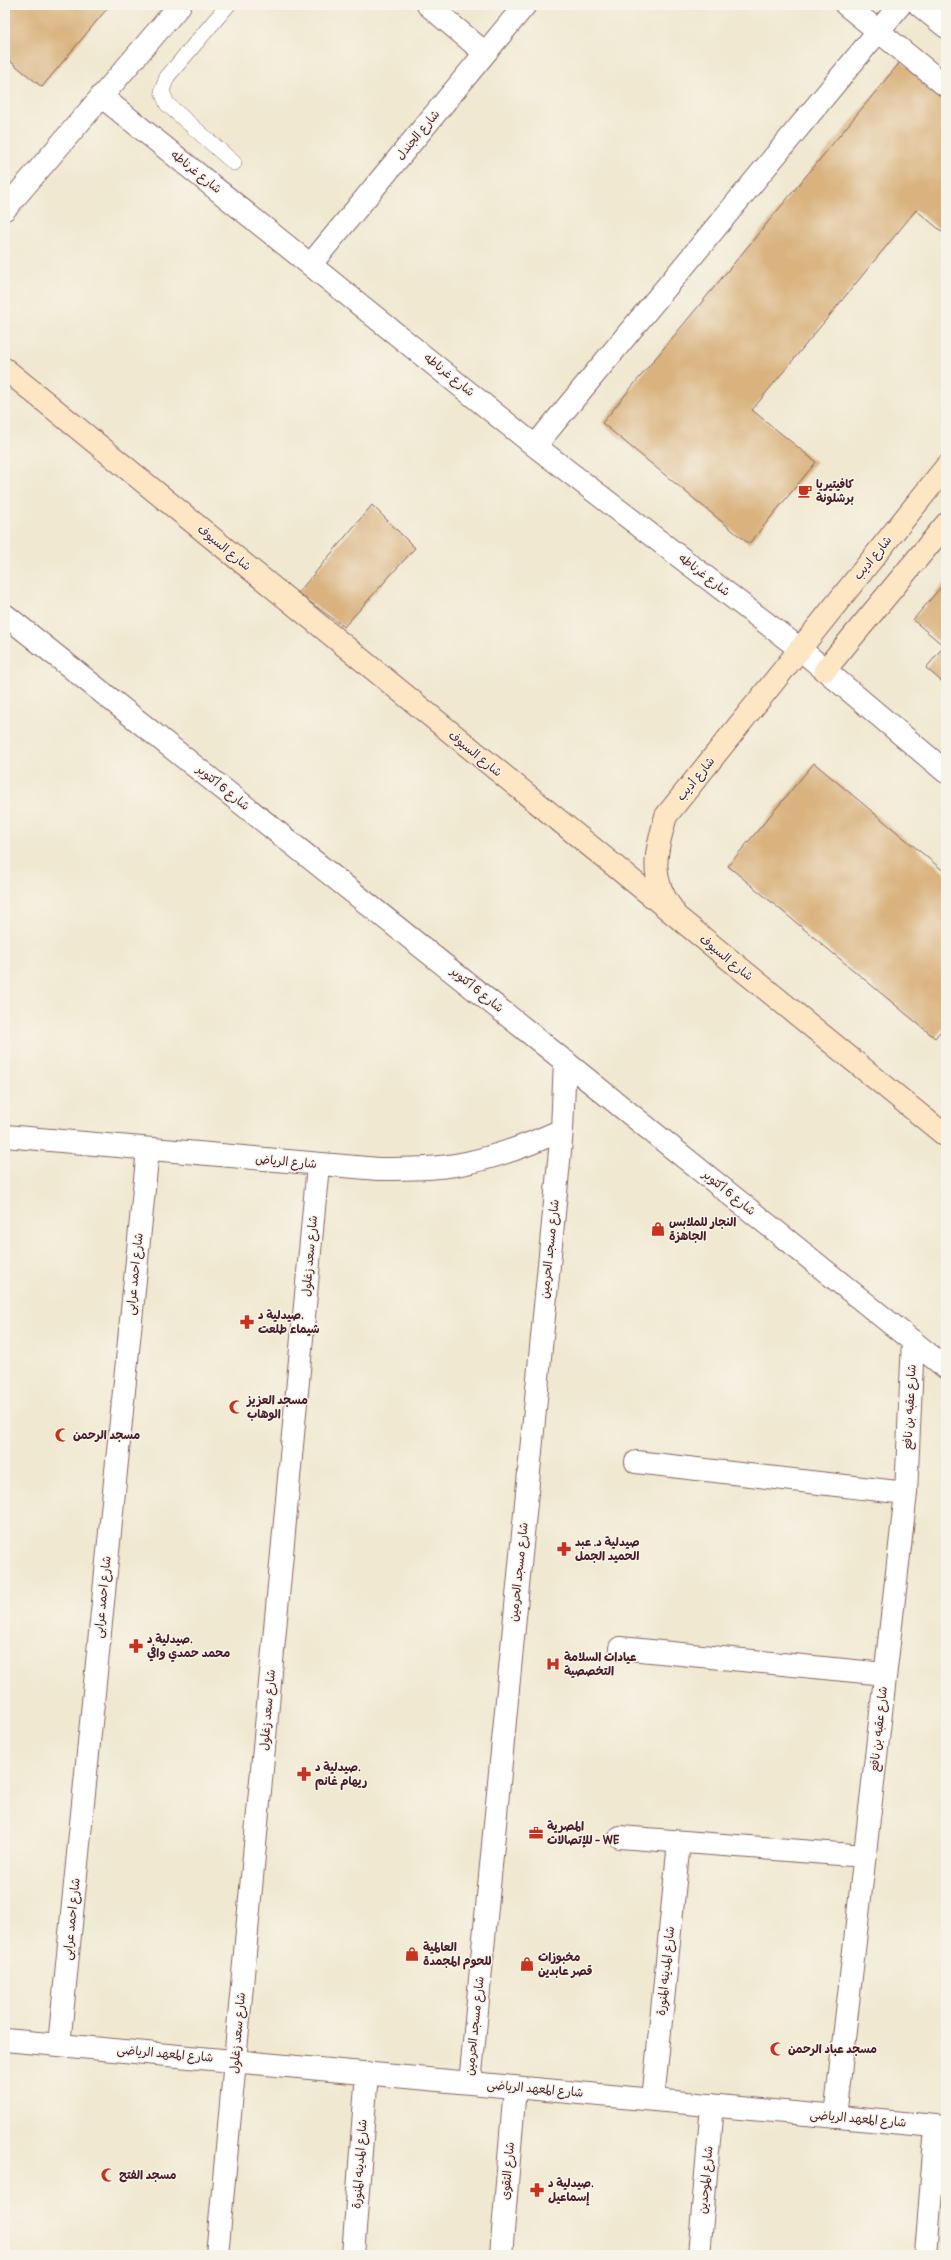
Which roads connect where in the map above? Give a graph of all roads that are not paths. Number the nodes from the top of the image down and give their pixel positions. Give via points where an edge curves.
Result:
1 (180, 5) edge
2 (428, 5) edge
3 (525, 5) edge
4 (846, 5) edge
5 (900, 5) edge
6 (918, 5) edge
7 (226, 6) edge
8 (946, 27) edge
9 (878, 31) junction
10 (485, 53) junction
11 (946, 86) edge
12 (101, 96) junction
13 (234, 163) dead end
14 (5, 209) edge
15 (311, 264) junction
16 (5, 369) edge
17 (535, 446) junction
18 (946, 467) edge
19 (946, 524) edge
20 (5, 615) edge
21 (800, 650) junction
22 (825, 670) junction
23 (946, 772) edge
24 (684, 924) junction
25 (565, 1061) junction
26 (562, 1130) junction
27 (5, 1136) edge
28 (946, 1136) edge
29 (148, 1149) junction
30 (318, 1165) junction
31 (913, 1341) junction
32 (946, 1368) edge
33 (636, 1462) dead end
34 (906, 1493) junction
35 (620, 1648) dead end
36 (885, 1674) junction
37 (620, 1837) dead end
38 (679, 1842) junction
39 (865, 1856) junction
40 (5, 2040) edge
41 (59, 2044) junction
42 (235, 2061) junction
43 (367, 2073) junction
44 (470, 2083) junction
45 (515, 2087) junction
46 (653, 2100) junction
47 (712, 2105) junction
48 (835, 2117) junction
49 (941, 2127) edge
50 (217, 2255) edge
51 (353, 2255) edge
52 (501, 2255) edge
53 (699, 2255) edge
54 (926, 2255) edge

1 - 12 street
2 - 10 street
3 - 10 street, شارع الجندل
4 - 9 street
5 - 9 street
6 - 8 street
7 - 13 lane via 167,77 162,91 167,104
9 - 11 street
9 - 17 street
10 - 15 street, شارع الجندل
12 - 14 street
12 - 15 street, شارع غرناطه
15 - 17 street, شارع غرناطه
16 - 24 main road, شارع السيوف
17 - 21 street, شارع غرناطه
18 - 21 main road, شارع اديب
19 - 22 main road
20 - 25 street, شارع 6 أكتوبر
21 - 22 street, شارع غرناطه
21 - 24 main road, شارع أديب via 666,816 658,845 656,875 663,897
22 - 23 street, شارع غرناطه
24 - 28 main road, شارع السيوف
25 - 26 street, شارع مسجد الحرمين
25 - 31 street, شارع 6 أكتوبر
26 - 30 street, شارع الرياض via 524,1147 466,1163 399,1169
26 - 44 street, شارع مسجد الحرمين
27 - 29 street, شارع الرياض
29 - 30 street, شارع الرياض
29 - 41 street, شارع احمد عرابى
30 - 42 street, شارع سعد زغلول
31 - 32 street, شارع 6 أكتوبر
31 - 34 street, شارع عقبه بن نافع
33 - 34 street
34 - 36 street, شارع عقبه بن نافع
35 - 36 street
36 - 39 street, شارع عقبه بن نافع
37 - 38 street
38 - 39 street
38 - 46 street, شارع المدينه المنورة
39 - 48 street, شارع عقبه بن نافع
40 - 41 street, شارع المعهد الرياضى
41 - 42 street, شارع المعهد الرياضى
42 - 43 street, شارع المعهد الرياضى
42 - 50 street, شارع سعد زغلول
43 - 44 street, شارع المعهد الرياضى
43 - 51 street, شارع المدينه المنورة
44 - 45 street, شارع المعهد الرياضى
45 - 46 street, شارع المعهد الرياضى
45 - 52 street, شارع التقوى
46 - 47 street, شارع المعهد الرياضى
47 - 48 street, شارع المعهد الرياضى
47 - 53 street, شارع الموحدين
48 - 49 street, شارع المعهد الرياضى
49 - 54 street

